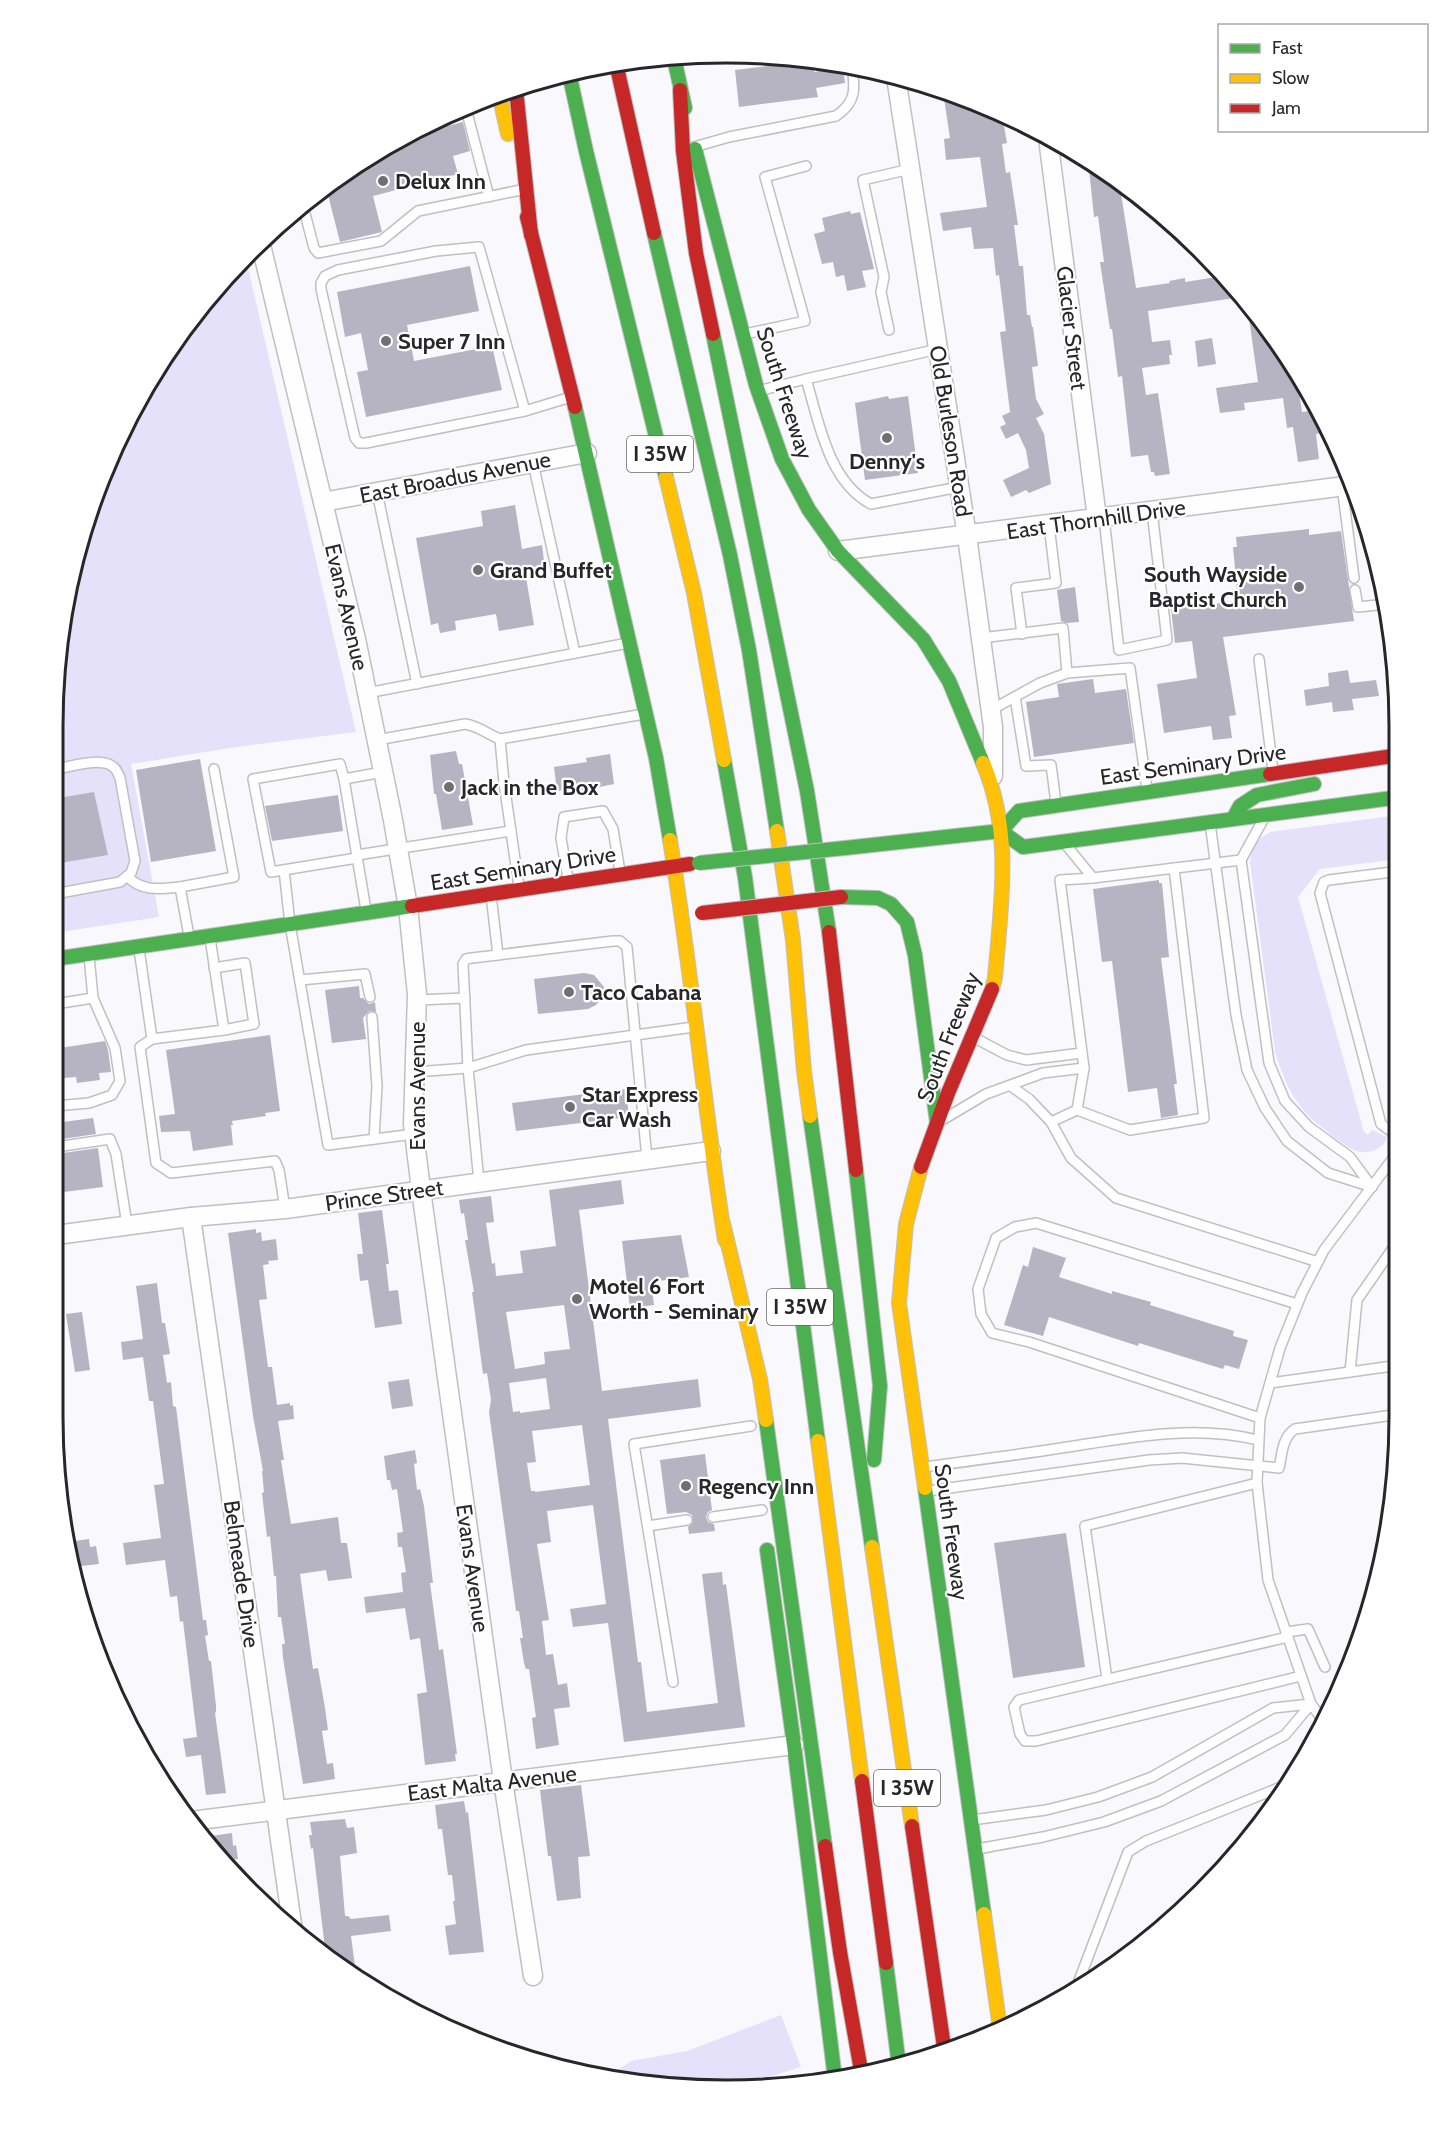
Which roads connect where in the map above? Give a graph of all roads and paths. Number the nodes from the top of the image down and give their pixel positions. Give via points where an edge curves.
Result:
1 (676, 65) edge
2 (618, 72) edge
3 (854, 76) edge
4 (571, 82) edge
5 (897, 86) edge
6 (680, 90) junction
7 (517, 97) edge
8 (502, 102) edge
9 (468, 115) edge
10 (694, 147) junction
11 (1049, 147) edge
12 (806, 166) dead end
13 (910, 169) junction
14 (521, 190) junction
15 (489, 197) junction
16 (305, 214) edge
17 (531, 235) junction
18 (263, 252) edge
19 (889, 330) dead end
20 (742, 334) junction
21 (938, 349) junction
22 (806, 379) junction
23 (758, 391) junction
24 (573, 396) junction
25 (525, 411) junction
26 (587, 453) junction
27 (533, 462) junction
28 (1344, 486) edge
29 (959, 487) junction
30 (377, 492) junction
31 (1348, 496) edge
32 (323, 502) junction
33 (1152, 511) junction
34 (1100, 518) junction
35 (1049, 525) junction
36 (967, 536) junction
37 (838, 551) junction
38 (1354, 578) dead end
39 (1355, 590) dead end
40 (1377, 605) edge
41 (1022, 633) junction
42 (981, 638) junction
43 (630, 642) junction
44 (575, 653) junction
45 (1258, 659) dead end
46 (1067, 673) junction
47 (417, 684) junction
48 (367, 693) junction
49 (1015, 697) junction
50 (991, 710) junction
51 (646, 713) junction
52 (500, 739) junction
53 (376, 740) junction
54 (1389, 757) edge
55 (1359, 761) junction
56 (63, 768) edge
57 (214, 769) dead end
58 (383, 772) junction
59 (1274, 774) junction
60 (345, 779) junction
61 (993, 786) junction
62 (1147, 792) junction
63 (1389, 798) edge
64 (1057, 806) junction
65 (1265, 815) junction
66 (1233, 819) junction
67 (1209, 822) junction
68 (511, 831) junction
69 (1001, 831) junction
70 (1064, 842) junction
71 (398, 848) junction
72 (357, 857) junction
73 (1240, 860) junction
74 (1215, 864) junction
75 (674, 866) junction
76 (1174, 868) junction
77 (284, 870) junction
78 (1389, 872) edge
79 (621, 874) junction
80 (127, 876) junction
81 (1093, 878) junction
82 (569, 882) junction
83 (180, 887) junction
84 (520, 889) junction
85 (63, 892) edge
86 (491, 894) junction
87 (408, 907) junction
88 (366, 913) junction
89 (682, 915) junction
90 (290, 924) junction
91 (209, 935) junction
92 (189, 938) junction
93 (139, 947) junction
94 (88, 953) junction
95 (498, 955) junction
96 (63, 957) edge
97 (214, 968) junction
98 (300, 980) junction
99 (370, 997) dead end
100 (93, 998) junction
101 (465, 998) junction
102 (417, 1000) junction
103 (63, 1003) edge
104 (372, 1017) dead end
105 (696, 1027) junction
106 (224, 1030) junction
107 (635, 1035) junction
108 (972, 1037) junction
109 (152, 1040) junction
110 (1082, 1053) junction
111 (468, 1068) junction
112 (1084, 1068) junction
113 (415, 1072) junction
114 (1011, 1086) junction
115 (63, 1105) edge
116 (1077, 1110) junction
117 (1052, 1122) junction
118 (937, 1123) junction
119 (1389, 1130) edge
120 (414, 1134) junction
121 (374, 1139) junction
122 (63, 1146) edge
123 (711, 1150) junction
124 (647, 1159) junction
125 (1389, 1164) edge
126 (479, 1182) junction
127 (1372, 1187) junction
128 (421, 1190) junction
129 (285, 1209) junction
130 (190, 1216) junction
131 (723, 1223) junction
132 (127, 1225) junction
133 (63, 1234) edge
134 (1389, 1254) edge
135 (1318, 1262) junction
136 (1298, 1304) junction
137 (1389, 1367) edge
138 (744, 1372) dead end
139 (1350, 1372) junction
140 (1270, 1383) junction
141 (1389, 1416) edge
142 (1260, 1418) junction
143 (751, 1426) dead end
144 (1258, 1440) junction
145 (1257, 1465) junction
146 (922, 1468) junction
147 (1257, 1483) junction
148 (925, 1492) junction
149 (763, 1516) joint
150 (713, 1517) dead end
151 (687, 1520) dead end
152 (869, 1522) junction
153 (648, 1526) junction
154 (1287, 1635) junction
155 (1325, 1667) dead end
156 (1301, 1676) junction
157 (1107, 1679) junction
158 (673, 1682) dead end
159 (1311, 1704) junction
160 (1319, 1714) edge
161 (794, 1745) junction
162 (503, 1781) junction
163 (1274, 1790) edge
164 (276, 1810) junction
165 (199, 1820) edge
166 (971, 1820) junction
167 (975, 1849) junction
168 (291, 1917) edge
169 (532, 1976) dead end
170 (1080, 1977) edge
171 (999, 2021) edge
172 (943, 2043) edge
173 (898, 2057) edge
174 (860, 2066) edge
175 (834, 2071) edge

1 - 6 main road, South Freeway
2 - 152 main road, I 35W via 749,650 794,940 804,1071
3 - 10 lane via 852,98 846,110 836,116 729,136
4 - 173 main road, I 35W via 694,594 744,867
5 - 13 street, Old Burleson Road
6 - 10 main road, South Freeway
6 - 152 main road via 682,151 696,254 807,791 829,928 880,1386
7 - 17 main road
8 - 14 main road
9 - 15 lane
10 - 20 main road, South Freeway
11 - 34 street, Glacier Street
12 - 20 lane via 765,177 805,321
13 - 19 lane via 863,180 884,277 881,292
13 - 21 street, Old Burleson Road
14 - 15 lane
14 - 17 main road
15 - 16 lane via 418,211 381,241 318,253
17 - 24 main road
18 - 32 street, Evans Avenue
20 - 23 main road, South Freeway
21 - 22 lane
21 - 29 street, Old Burleson Road
22 - 23 lane
22 - 29 lane via 833,463 858,497 871,504
23 - 37 main road, South Freeway via 782,459 809,510
24 - 25 lane
24 - 26 main road
25 - 25 lane via 358,443 321,289 325,276 436,251 479,247
26 - 27 street, East Broadus Avenue
26 - 43 main road
27 - 30 street, East Broadus Avenue
27 - 44 lane
28 - 33 street, East Thornhill Drive
29 - 36 street, Old Burleson Road
30 - 32 street, East Broadus Avenue
30 - 47 lane
31 - 38 lane
32 - 48 street, Evans Avenue
33 - 34 street, East Thornhill Drive
33 - 34 lane via 1167,640 1119,650
34 - 35 street, East Thornhill Drive
35 - 36 street, East Thornhill Drive
35 - 41 lane via 1056,583 1016,588
36 - 37 street, East Thornhill Drive
36 - 42 street, Old Burleson Road
37 - 61 main road, South Freeway via 923,639 949,681
39 - 40 lane via 1358,607
41 - 42 lane
41 - 46 lane via 1063,628
42 - 50 street, Old Burleson Road
43 - 44 lane
43 - 51 main road
44 - 47 lane
45 - 59 lane
46 - 49 lane
46 - 62 lane via 1130,668
47 - 48 lane
48 - 53 street, Evans Avenue
49 - 50 lane
49 - 64 lane via 1026,766 1051,765
50 - 61 street, Old Burleson Road
51 - 52 lane
51 - 75 main road
52 - 53 lane via 465,724
52 - 68 lane
53 - 58 street, Evans Avenue
54 - 55 main road, East Seminary Drive
55 - 59 main road, East Seminary Drive
55 - 66 main road via 1332,779 1257,795 1240,806
56 - 80 lane via 89,763 114,767 120,778 135,861
57 - 83 lane via 234,877
58 - 60 lane
58 - 71 street, Evans Avenue
59 - 62 main road, East Seminary Drive
60 - 72 lane
60 - 77 lane via 340,764 253,779 271,872
61 - 69 main road, South Freeway
62 - 64 main road, East Seminary Drive
63 - 65 main road
64 - 69 main road, East Seminary Drive via 1019,811
65 - 66 main road
65 - 73 lane
66 - 67 main road
67 - 70 main road
67 - 74 lane
68 - 71 lane
68 - 84 lane
69 - 70 main road via 1023,848
69 - 75 main road, East Seminary Drive, bridge
69 - 108 main road, South Freeway via 1004,872 995,978
70 - 81 lane
71 - 72 lane
71 - 87 street, Evans Avenue
72 - 77 lane
72 - 88 lane
73 - 74 lane
73 - 127 lane via 1269,1063 1285,1101 1309,1127 1350,1157
74 - 76 lane
74 - 127 lane via 1247,1070 1265,1108 1287,1141 1328,1173
75 - 79 main road, East Seminary Drive
75 - 89 main road
76 - 81 lane
76 - 116 lane via 1204,1118 1130,1130
77 - 90 lane
78 - 119 lane via 1324,882 1320,893 1381,1124
79 - 82 main road, East Seminary Drive
79 - 82 lane via 613,829 603,812 564,817 561,838
80 - 83 lane via 133,884 146,888
80 - 85 lane via 120,882
81 - 110 lane via 1060,880
82 - 84 main road, East Seminary Drive
83 - 92 lane
84 - 86 main road, East Seminary Drive
86 - 87 main road, East Seminary Drive
86 - 95 lane
87 - 88 main road, East Seminary Drive
87 - 102 street, Evans Avenue
88 - 90 main road, East Seminary Drive
89 - 105 main road
89 - 118 main road, bridge via 841,897 878,898 891,904 907,922 915,955
90 - 91 main road, East Seminary Drive
90 - 98 lane
91 - 92 main road, East Seminary Drive
91 - 97 lane
92 - 93 main road, East Seminary Drive
93 - 94 main road, East Seminary Drive
93 - 109 lane
94 - 96 main road, East Seminary Drive
94 - 100 lane
95 - 101 lane via 466,960
95 - 107 lane via 620,941 627,947
97 - 106 lane
97 - 106 lane via 245,963 254,1024
98 - 99 lane via 365,974
98 - 121 lane via 328,1145
100 - 103 lane
100 - 115 lane via 115,1048 120,1081 112,1095 89,1103
101 - 102 lane
101 - 111 lane
102 - 113 street, Evans Avenue
104 - 121 lane via 377,1086
105 - 107 lane
105 - 123 main road
106 - 109 lane
107 - 111 lane via 526,1050
107 - 124 lane
108 - 110 lane via 1026,1060
108 - 118 main road, South Freeway
109 - 129 lane via 140,1047 156,1163 171,1173 275,1161
110 - 112 lane
111 - 113 lane
111 - 126 lane
112 - 114 lane via 1043,1073
112 - 116 lane
113 - 120 street, Evans Avenue
114 - 117 lane
114 - 118 lane via 986,1094
116 - 117 lane
117 - 135 lane via 1071,1158 1116,1198
118 - 146 main road, South Freeway via 911,1199 899,1303
120 - 121 lane
120 - 128 street, Evans Avenue
122 - 132 lane via 110,1139
123 - 124 street, Prince Street
123 - 131 main road
124 - 126 street, Prince Street
125 - 127 lane
126 - 128 street, Prince Street
127 - 135 lane
128 - 129 street, Prince Street
128 - 162 street, Evans Avenue
129 - 130 street, Prince Street
130 - 132 street, Prince Street
130 - 164 street, Belmeade Drive
131 - 138 main road
131 - 174 main road via 760,1379 840,1952
132 - 133 street, Prince Street
134 - 139 lane via 1357,1300
135 - 136 lane
136 - 140 lane
136 - 142 lane via 1036,1223 1015,1227 996,1238 978,1289 981,1314 992,1333
137 - 139 lane
139 - 140 lane
140 - 142 lane
141 - 145 lane via 1295,1429 1286,1439 1279,1468
142 - 144 lane
143 - 153 lane via 634,1444
144 - 145 lane
144 - 146 lane via 1232,1434 1147,1435
145 - 147 lane
145 - 148 lane via 1182,1458 1149,1460
146 - 148 main road, South Freeway
147 - 154 lane via 1268,1581
147 - 157 lane via 1085,1526
148 - 166 main road, South Freeway
149 - 150 lane
149 - 161 main road
151 - 153 lane
152 - 172 main road, I 35W
153 - 158 lane
154 - 155 lane via 1308,1629
154 - 156 lane
154 - 157 lane
156 - 157 lane via 1036,1741 1025,1741 1020,1734 1014,1707 1018,1700
156 - 159 lane
159 - 160 lane
159 - 166 lane via 1274,1708 1152,1777 1098,1797 1046,1810
159 - 167 lane via 1285,1736 1161,1801 1104,1822
161 - 162 street, East Malta Avenue
161 - 175 main road
162 - 164 street, East Malta Avenue
162 - 169 street, Evans Avenue
163 - 170 lane via 1146,1841 1128,1852
164 - 165 street, East Malta Avenue
164 - 168 street, Belmeade Drive
166 - 167 main road, South Freeway
167 - 171 main road, South Freeway

